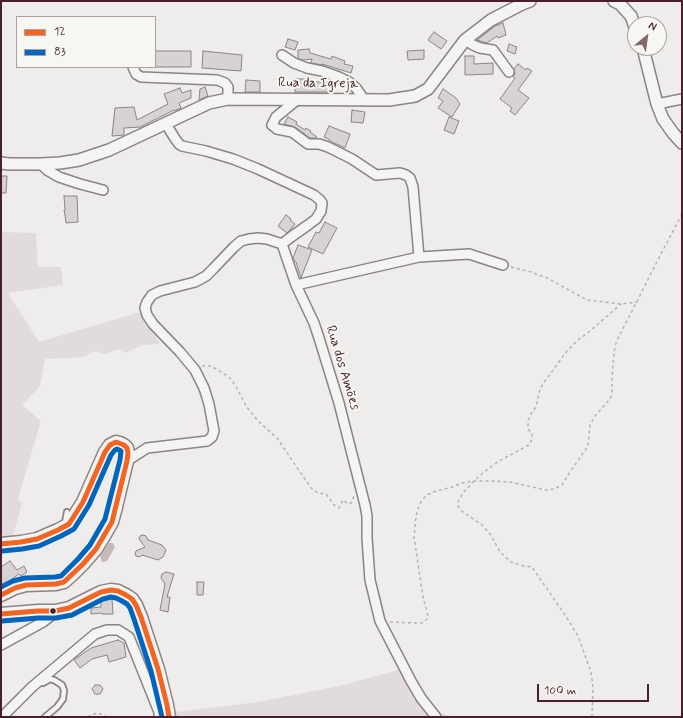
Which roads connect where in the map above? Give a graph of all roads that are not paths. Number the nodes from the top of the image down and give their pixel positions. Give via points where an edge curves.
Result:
1 (530, 1) edge
2 (614, 1) edge
3 (631, 16) edge
4 (465, 40) junction
5 (282, 55) dead end
6 (645, 56) edge
7 (133, 68) edge
8 (509, 72) dead end
9 (228, 99) junction
10 (298, 99) junction
11 (682, 99) edge
12 (363, 100) junction
13 (657, 104) junction
14 (166, 124) junction
15 (682, 143) edge
16 (1, 163) edge
17 (41, 164) junction
18 (103, 190) dead end
19 (282, 244) junction
20 (419, 257) junction
21 (503, 265) road end
22 (296, 285) junction
23 (127, 461) junction
24 (67, 512) dead end
25 (64, 527) junction
26 (1, 544) edge
27 (1, 595) edge
28 (55, 611) junction
29 (1, 614) edge
30 (1, 645) edge
31 (38, 682) junction
32 (2, 717) edge
33 (45, 717) edge
34 (159, 717) edge
35 (168, 717) edge
36 (436, 717) edge

1 - 4 street, Rua da Igreja via 490,20
2 - 3 street
4 - 8 street via 480,48 493,50
4 - 12 street, Rua da Igreja via 428,89 415,96
5 - 12 street via 308,68 340,77 356,88
6 - 13 street
7 - 9 street via 141,77 217,80 228,87
9 - 10 street, Rua da Igreja
9 - 14 street, Rua da Igreja via 210,103
10 - 12 street, Rua da Igreja
10 - 20 street via 276,116 272,125 277,129 292,132 308,144 328,147 376,175 400,173 410,178
11 - 13 street
13 - 15 street via 663,119
14 - 17 street, Rua da Igreja via 109,150 79,160
14 - 19 street via 182,146 233,159 320,200 321,211 316,219
16 - 17 street, Rua da Igreja
17 - 18 street via 59,177
19 - 22 street, Rua dos Amões
19 - 23 street via 258,238 241,241 206,276 195,282 152,295 145,308 147,316 195,370 209,404 214,431 207,441 147,448
20 - 21 street via 469,254
20 - 22 street
22 - 36 street, Rua dos Amões via 314,323 326,358 362,493 367,516 370,580 380,621 411,681
23 - 25 main road via 128,453 124,445 116,442 110,445 83,502 69,524
23 - 27 main road via 112,522 96,549 83,564 64,582 26,585
24 - 25 lane
25 - 26 main road via 37,540
28 - 29 main road
28 - 30 street via 43,622
28 - 35 main road via 69,608 101,592 111,590 132,599 142,617 158,669
31 - 32 street
31 - 33 lane via 41,684 50,679 54,680 62,685 64,690 58,707
31 - 34 street via 95,634 118,630 129,637

